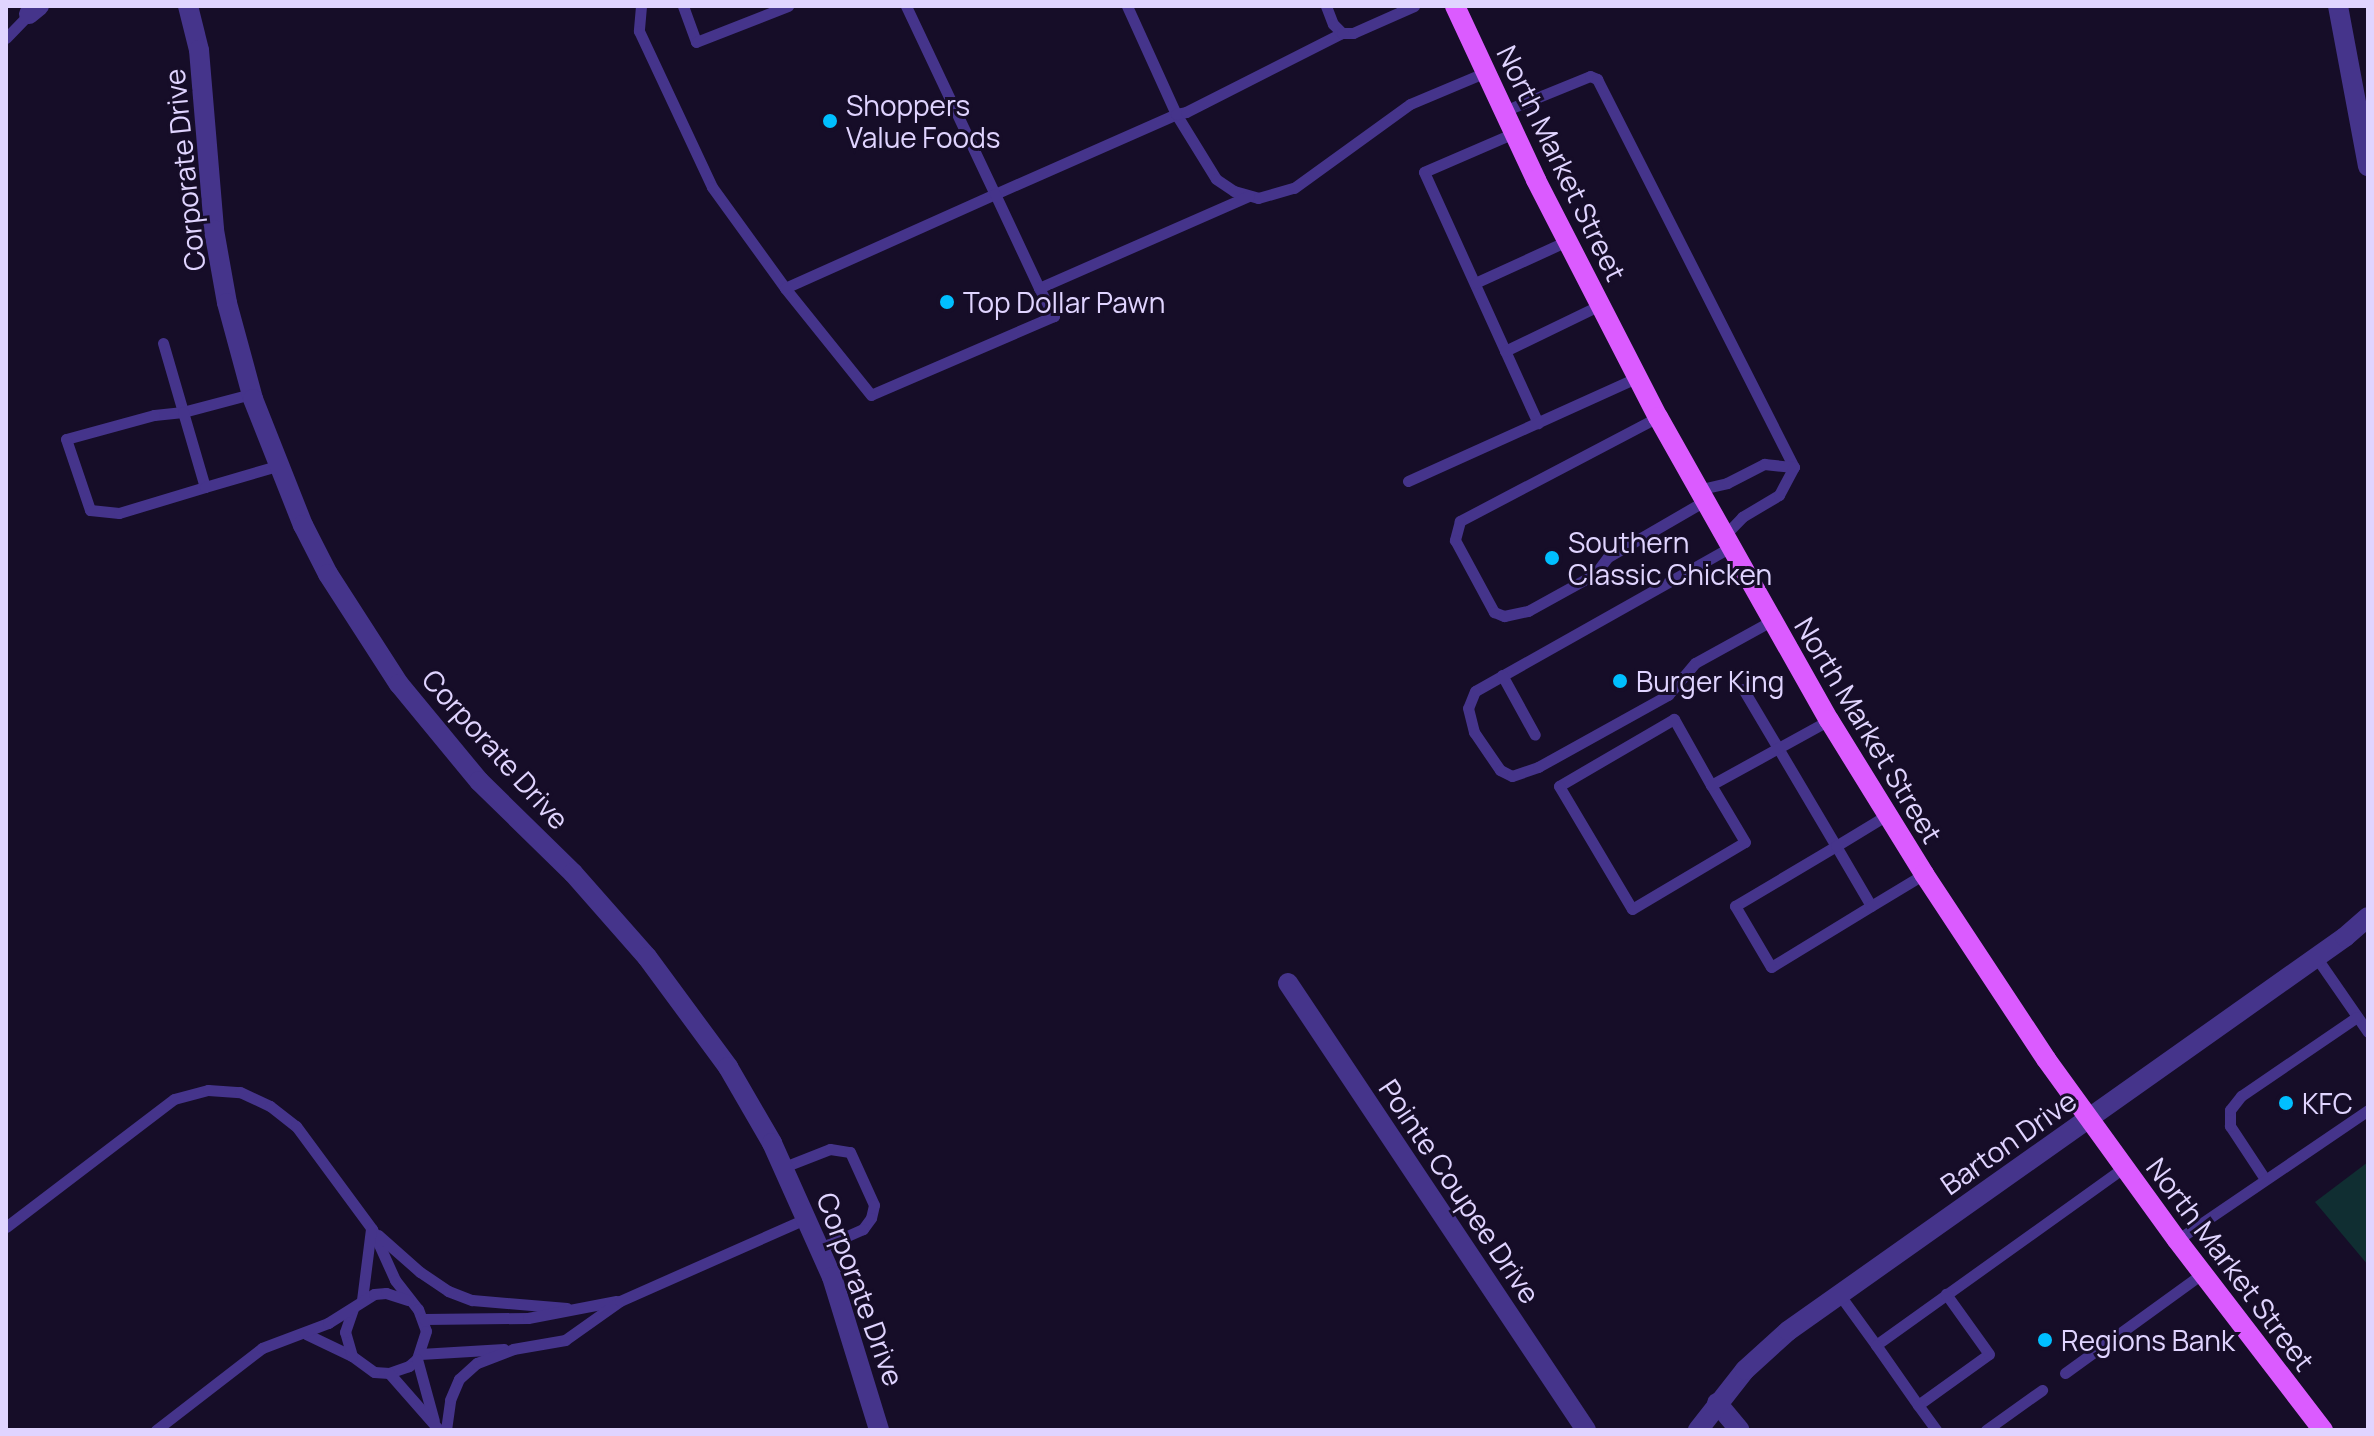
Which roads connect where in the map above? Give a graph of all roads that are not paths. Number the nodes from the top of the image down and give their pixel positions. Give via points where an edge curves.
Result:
1 (188, 6) edge
2 (641, 6) edge
3 (683, 6) edge
4 (788, 6) edge
5 (906, 6) edge
6 (1127, 6) edge
7 (1326, 6) edge
8 (1414, 6) edge
9 (1455, 6) edge
10 (2338, 6) edge
11 (34, 10) edge
12 (1342, 33) junction
13 (6, 38) edge
14 (1486, 72) junction
15 (1504, 111) junction
16 (1176, 114) junction
17 (1514, 133) junction
18 (2368, 166) edge
19 (995, 194) junction
20 (1249, 196) junction
21 (1567, 241) junction
22 (1475, 283) junction
23 (785, 288) junction
24 (1039, 288) junction
25 (1600, 305) junction
26 (163, 343) dead end
27 (1505, 351) junction
28 (1638, 377) junction
29 (251, 394) junction
30 (183, 412) junction
31 (1658, 417) junction
32 (1538, 423) junction
33 (277, 466) junction
34 (1794, 467) junction
35 (1408, 481) dead end
36 (205, 487) junction
37 (1700, 496) junction
38 (1726, 542) junction
39 (1771, 621) junction
40 (1502, 675) junction
41 (1743, 689) dead end
42 (1829, 720) junction
43 (1535, 735) dead end
44 (1778, 748) junction
45 (1711, 785) junction
46 (1887, 815) junction
47 (1836, 846) junction
48 (1924, 874) junction
49 (1871, 906) junction
50 (2368, 917) edge
51 (2316, 957) junction
52 (1288, 983) dead end
53 (2357, 1017) junction
54 (2368, 1032) edge
55 (2368, 1110) edge
56 (2089, 1119) junction
57 (784, 1167) junction
58 (2123, 1168) junction
59 (2265, 1179) junction
60 (807, 1218) junction
61 (6, 1227) edge
62 (372, 1229) junction
63 (2177, 1240) junction
64 (820, 1248) junction
65 (2202, 1274) junction
66 (1839, 1294) junction
67 (1946, 1294) junction
68 (410, 1301) junction
69 (620, 1301) junction
70 (358, 1304) junction
71 (567, 1308) junction
72 (424, 1319) junction
73 (306, 1334) junction
74 (1876, 1345) junction
75 (513, 1349) junction
76 (352, 1356) junction
77 (419, 1357) junction
78 (389, 1373) junction
79 (2065, 1373) dead end
80 (2042, 1390) dead end
81 (1717, 1403) junction
82 (1918, 1405) junction
83 (437, 1426) edge
84 (156, 1430) edge
85 (446, 1430) edge
86 (879, 1430) edge
87 (1586, 1430) edge
88 (1698, 1430) edge
89 (1740, 1430) edge
90 (1936, 1430) edge
91 (1986, 1430) edge
92 (2323, 1430) edge

1 - 29 street, Corporate Drive via 199,50 214,230
2 - 23 lane via 639,31 712,187
3 - 4 lane via 696,42
5 - 19 lane
6 - 16 lane
7 - 12 lane
8 - 12 lane
9 - 14 main road, North Market Street
10 - 18 street
11 - 13 lane
12 - 16 lane
14 - 15 main road, North Market Street
14 - 20 lane via 1410,104 1294,188
15 - 17 main road, North Market Street
15 - 34 lane via 1590,76 1597,79
16 - 19 lane
16 - 20 lane via 1216,179
17 - 21 main road, North Market Street
17 - 22 lane via 1424,172
19 - 23 lane
19 - 24 lane
20 - 24 lane
21 - 22 lane
21 - 25 main road, North Market Street
22 - 27 lane
23 - 24 lane via 871,395 1054,316
25 - 27 lane
25 - 28 main road, North Market Street
26 - 30 lane
27 - 32 lane
28 - 31 main road, North Market Street
28 - 32 lane
29 - 30 lane
29 - 33 street, Corporate Drive
30 - 36 lane
30 - 36 lane via 66,439 90,510 119,513
31 - 37 main road, North Market Street
31 - 37 lane via 1460,521 1455,540 1494,612 1504,616 1528,611 1595,574 1608,557
32 - 35 lane
33 - 36 lane
33 - 57 street, Corporate Drive via 328,574 399,684 479,781 601,904 682,1001 728,1067
34 - 37 lane via 1764,464
34 - 38 lane via 1779,495 1742,517
37 - 38 main road, North Market Street
38 - 39 main road, North Market Street
38 - 40 lane
39 - 40 lane via 1695,663 1668,695 1512,776 1500,770 1474,732 1468,708 1475,691
39 - 42 main road, North Market Street
40 - 43 lane
41 - 44 lane
42 - 44 lane
42 - 46 main road, North Market Street
44 - 45 lane
44 - 47 lane
45 - 45 lane via 1745,842 1632,909 1559,786 1674,719
46 - 47 lane
46 - 48 main road, North Market Street
47 - 49 lane
47 - 49 lane via 1735,906 1771,967
48 - 49 lane
48 - 56 main road, North Market Street
50 - 51 street, Barton Drive
51 - 53 lane
51 - 56 street, Barton Drive
52 - 87 street, Pointe Coupee Drive
53 - 54 lane
53 - 59 lane via 2241,1096 2230,1110 2230,1126
55 - 59 lane
56 - 58 main road, North Market Street
56 - 66 street, Barton Drive
57 - 60 street, Corporate Drive
57 - 64 lane via 830,1149 850,1152 874,1205 863,1229
58 - 63 main road, North Market Street
58 - 67 lane
59 - 63 lane
60 - 64 street, Corporate Drive
60 - 69 lane
61 - 62 lane via 174,1099 208,1090 240,1092 296,1126
62 - 68 lane
62 - 70 lane
62 - 71 lane via 448,1291 472,1300
63 - 65 main road, North Market Street
64 - 86 street, Corporate Drive via 853,1335
65 - 79 lane
65 - 92 main road, North Market Street
66 - 74 lane
66 - 81 street, Barton Drive via 1788,1331
67 - 74 lane
67 - 82 lane via 1989,1354
68 - 70 lane via 386,1293
68 - 72 lane
69 - 71 lane
69 - 75 lane via 565,1340
70 - 73 lane
70 - 76 lane via 345,1332
71 - 72 lane via 528,1318
72 - 77 lane
73 - 76 lane
73 - 84 lane via 262,1348
74 - 82 lane
75 - 77 lane
75 - 85 lane via 477,1363 459,1379
76 - 78 lane via 374,1372
77 - 78 lane
77 - 83 lane
78 - 83 lane
80 - 91 lane
81 - 88 street, Barton Drive
81 - 89 street
82 - 90 lane

